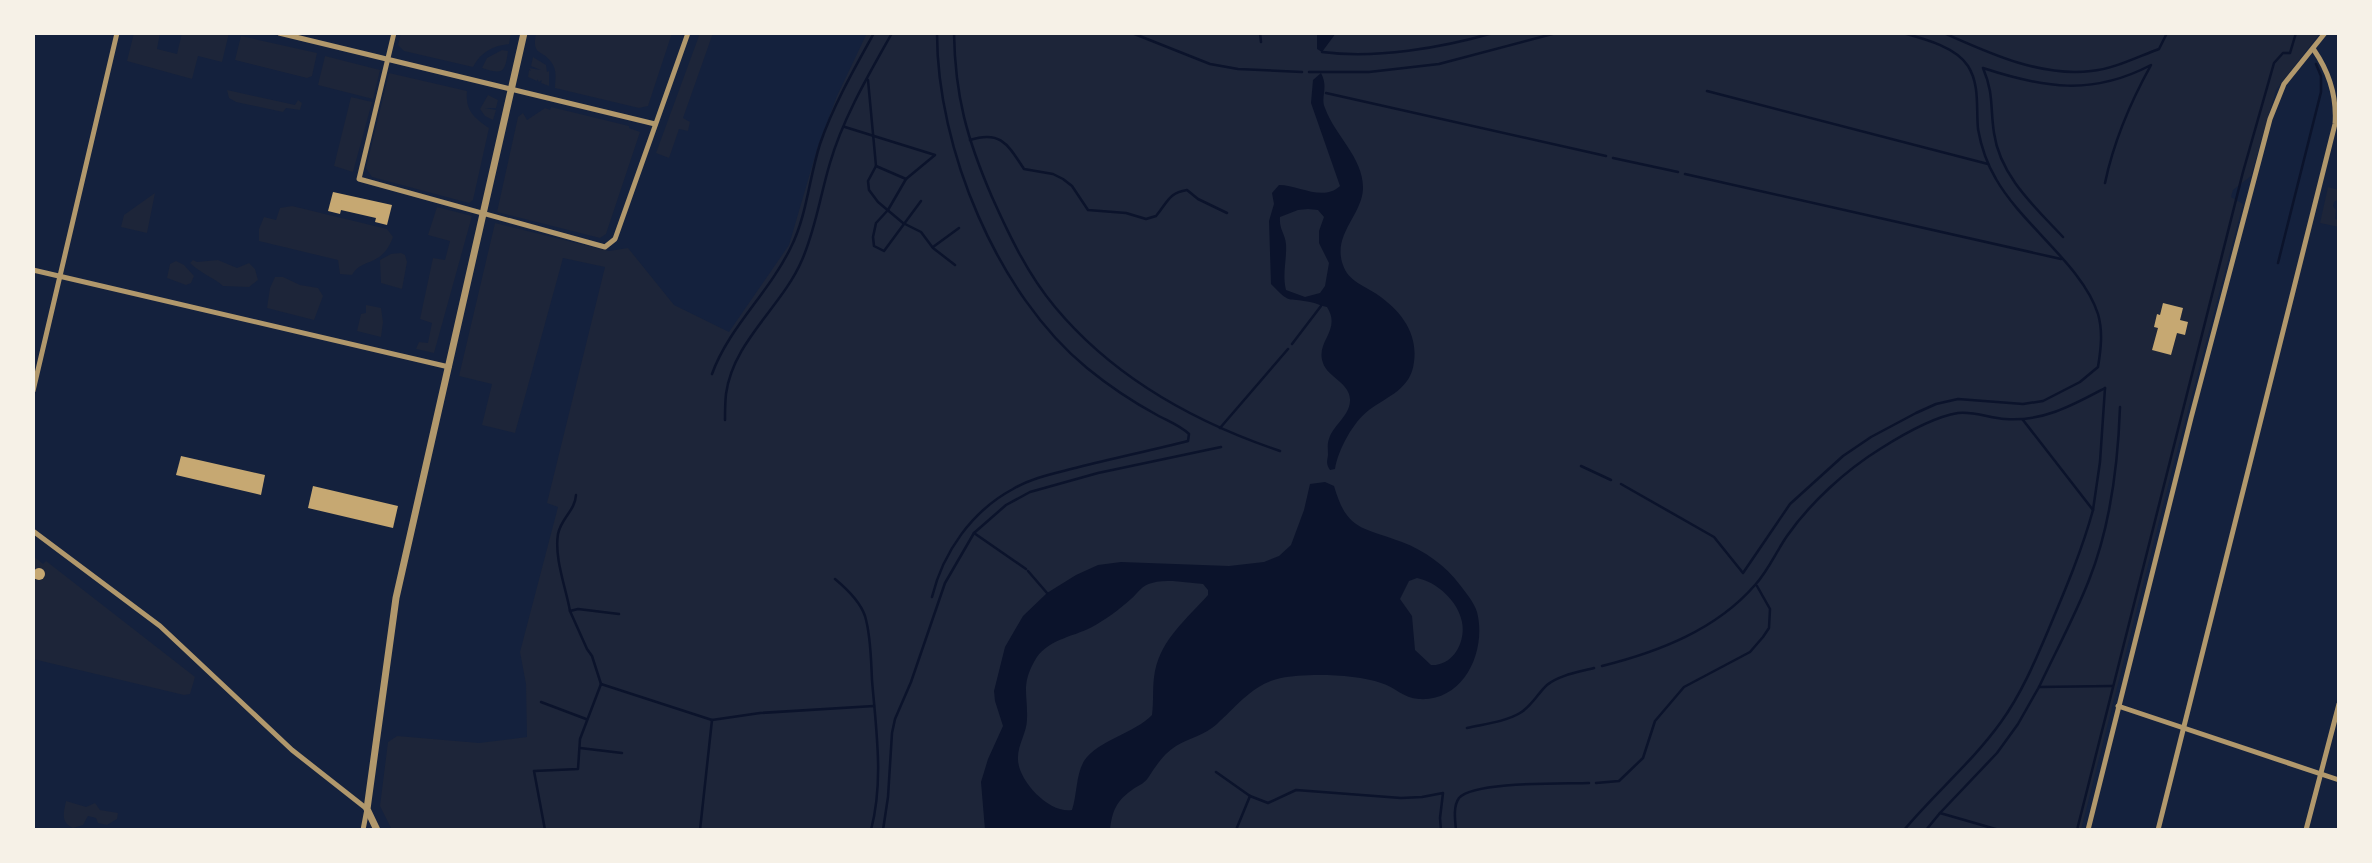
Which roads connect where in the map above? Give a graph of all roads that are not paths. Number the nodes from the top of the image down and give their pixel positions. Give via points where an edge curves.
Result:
1 (117, 33) edge
2 (279, 33) edge
3 (394, 33) edge
4 (524, 33) edge
5 (688, 33) edge
6 (2325, 33) edge
7 (2314, 50) junction
8 (388, 59) junction
9 (512, 88) junction
10 (655, 124) junction
11 (484, 214) junction
12 (33, 270) edge
13 (60, 276) junction
14 (449, 366) junction
15 (33, 391) edge
16 (33, 531) edge
17 (2339, 704) edge
18 (2118, 706) junction
19 (2185, 728) junction
20 (2322, 774) junction
21 (2339, 780) edge
22 (367, 809) junction
23 (363, 830) edge
24 (377, 830) edge
25 (2088, 830) edge
26 (2158, 830) edge
27 (2306, 830) edge

1 - 13 street
2 - 8 street
3 - 8 street
4 - 9 street
5 - 10 street
6 - 7 street
7 - 18 street via 2284,84 2270,119
7 - 19 street via 2328,71 2335,124
8 - 9 street
8 - 11 street via 359,179
9 - 10 street
9 - 11 street
10 - 11 street via 615,239 605,247
11 - 14 street
12 - 13 street
13 - 14 street
13 - 15 street
14 - 22 street via 396,598
16 - 22 street via 160,626 292,750
17 - 20 street
18 - 19 street
18 - 25 street
19 - 20 street
19 - 26 street
20 - 21 street
20 - 27 street
22 - 23 street
22 - 24 street

